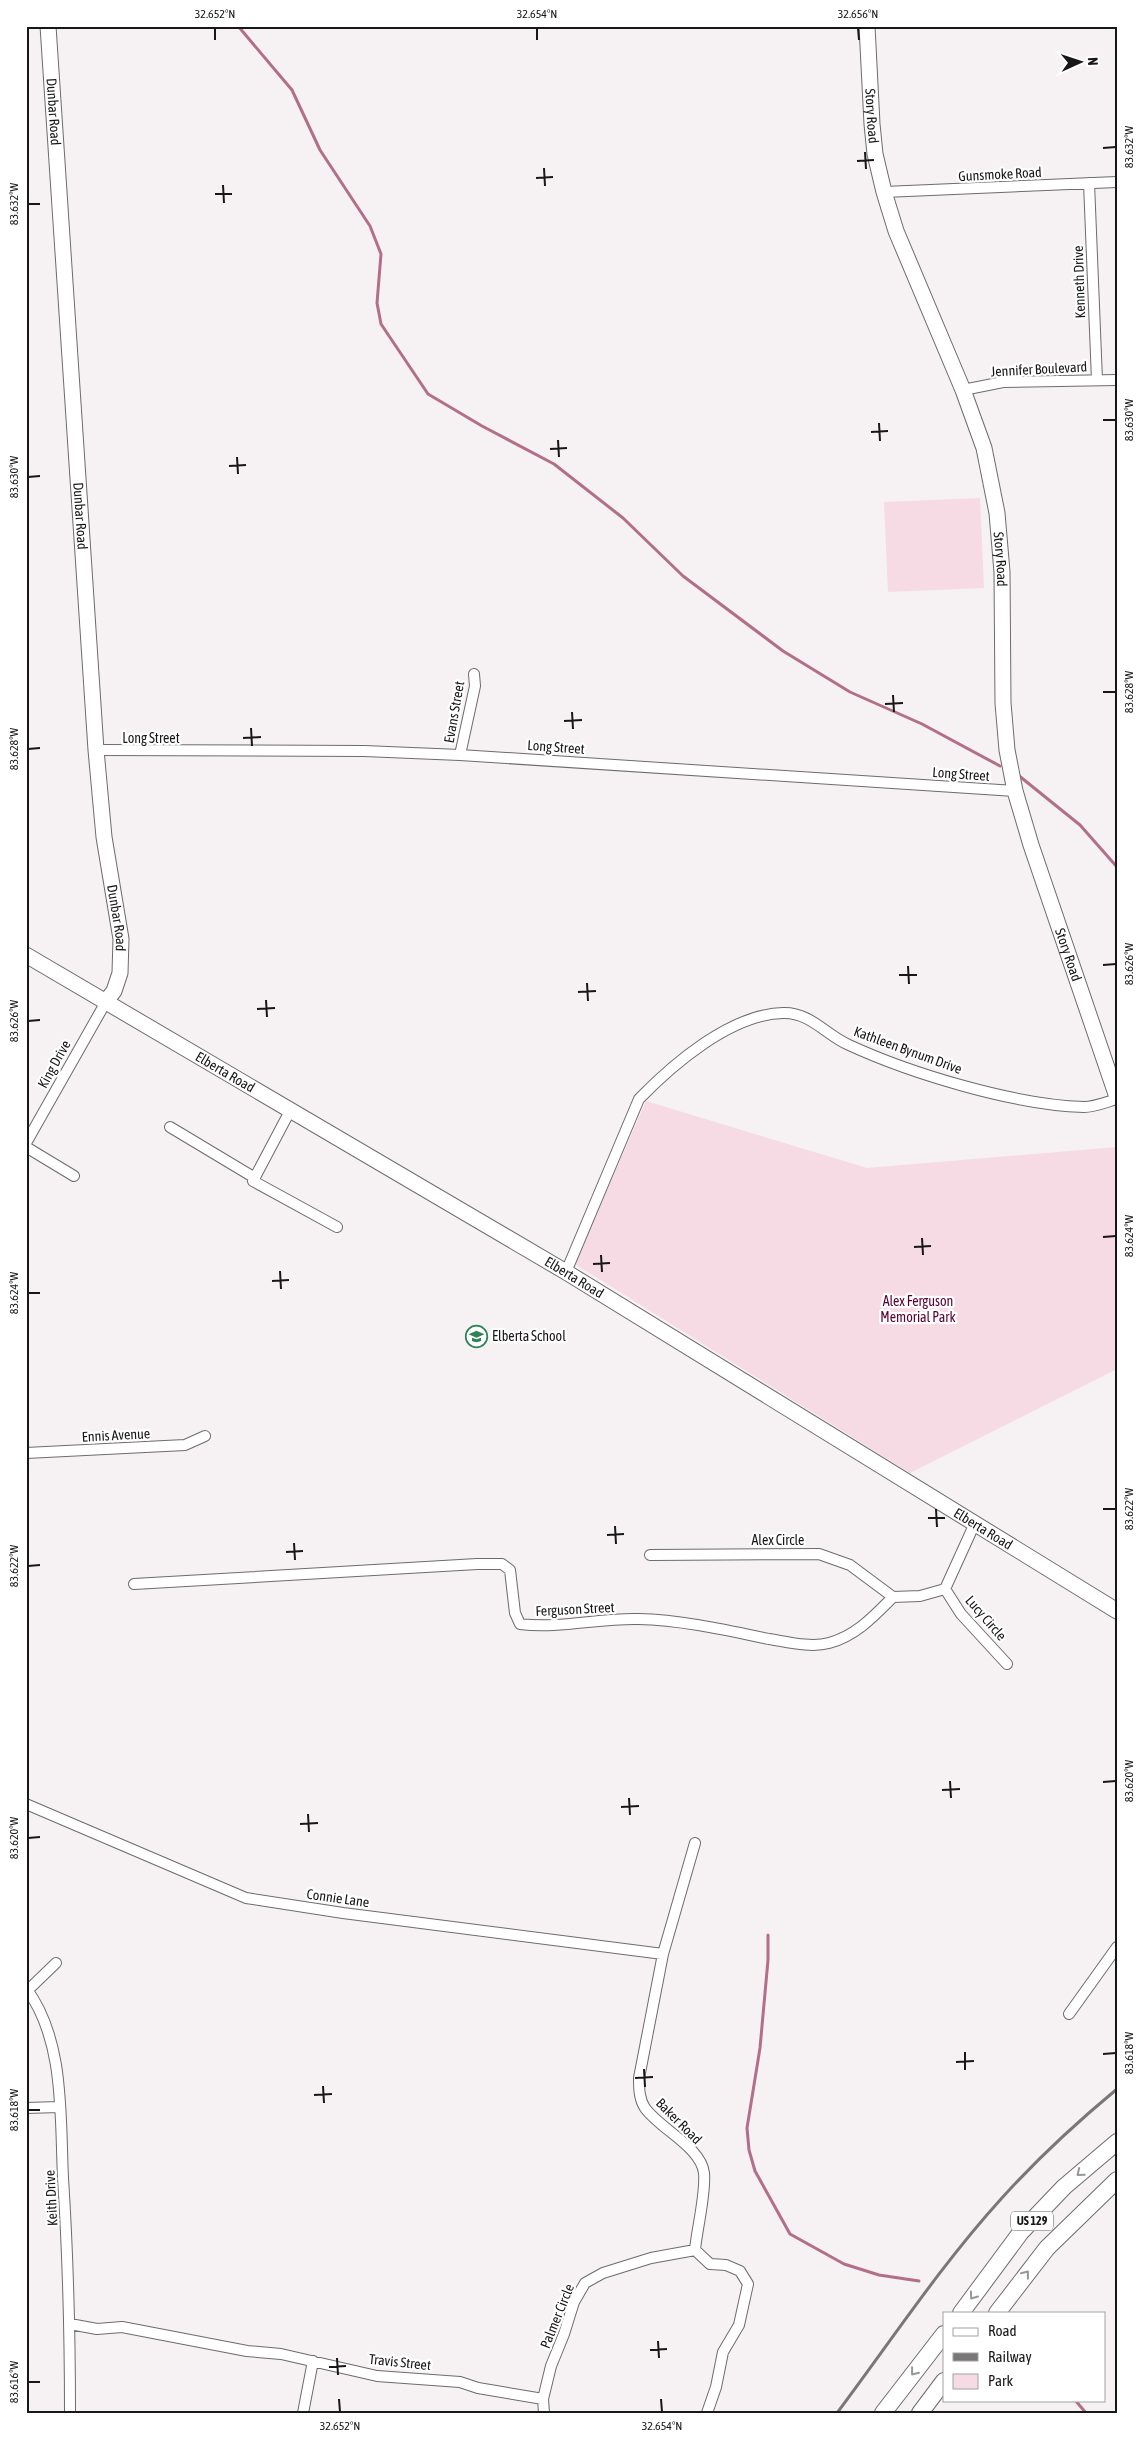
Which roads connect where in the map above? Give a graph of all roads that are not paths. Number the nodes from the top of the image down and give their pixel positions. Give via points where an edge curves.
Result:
1 (48, 26) edge
2 (867, 26) edge
3 (1117, 182) edge
4 (1089, 183) junction
5 (884, 192) junction
6 (1097, 380) junction
7 (1117, 380) edge
8 (963, 390) junction
9 (474, 674) dead end
10 (96, 750) junction
11 (460, 755) junction
12 (1015, 791) junction
13 (26, 955) edge
14 (107, 1000) junction
15 (1117, 1098) edge
16 (291, 1109) junction
17 (170, 1128) dead end
18 (26, 1143) edge
19 (26, 1147) edge
20 (74, 1176) dead end
21 (255, 1178) junction
22 (338, 1227) dead end
23 (566, 1272) junction
24 (205, 1436) dead end
25 (26, 1453) edge
26 (975, 1523) junction
27 (650, 1555) dead end
28 (134, 1584) dead end
29 (945, 1588) junction
30 (893, 1597) junction
31 (1117, 1611) edge
32 (1007, 1664) dead end
33 (26, 1804) edge
34 (694, 1843) dead end
35 (1117, 1947) edge
36 (662, 1954) junction
37 (56, 1963) dead end
38 (27, 1989) edge
39 (1069, 2014) dead end
40 (59, 2107) junction
41 (26, 2108) edge
42 (1117, 2142) edge
43 (1117, 2180) edge
44 (695, 2250) junction
45 (962, 2312) edge
46 (997, 2312) edge
47 (70, 2324) junction
48 (943, 2335) edge
49 (313, 2361) junction
50 (943, 2382) edge
51 (543, 2399) junction
52 (70, 2413) edge
53 (303, 2413) edge
54 (544, 2413) edge
55 (707, 2413) edge
56 (883, 2413) edge
57 (920, 2413) edge

1 - 10 street, Dunbar Road
2 - 5 street, Story Road via 875,154
3 - 4 street, Gunsmoke Road
4 - 5 street, Gunsmoke Road
4 - 6 street, Kenneth Drive
5 - 8 street, Story Road via 912,270
6 - 7 street, Jennifer Boulevard
6 - 8 street, Jennifer Boulevard via 1002,382
8 - 12 street, Story Road via 984,448 997,513 1002,572 1003,703
9 - 11 street, Evans Street via 474,694
10 - 11 street, Long Street via 364,751
10 - 14 street, Dunbar Road via 104,837 121,939 120,973
11 - 12 street, Long Street
12 - 15 street, Story Road
13 - 14 street, Elberta Road
14 - 16 street, Elberta Road
14 - 18 street, King Drive
15 - 23 street, Kathleen Bynum Drive via 1085,1107 992,1092 848,1045 806,1016 781,1013 747,1020 711,1039 639,1099
16 - 21 street
16 - 23 street, Elberta Road
17 - 21 street
19 - 20 street
21 - 22 street via 253,1181
23 - 26 street, Elberta Road
24 - 25 street, Ennis Avenue via 185,1445
26 - 29 street
26 - 31 street, Elberta Road
27 - 30 street, Alex Circle via 820,1554 850,1565
28 - 30 street, Ferguson Street via 502,1564 510,1570 515,1614 520,1624 638,1619 805,1644 828,1643 846,1637
29 - 30 street via 920,1596
29 - 32 street, Lucy Circle via 961,1614
33 - 36 street, Connie Lane via 246,1898
34 - 36 street, Baker Road
35 - 39 street
36 - 44 street, Baker Road via 639,2078 640,2094 645,2107 658,2122 699,2160 704,2173
37 - 38 street
38 - 40 street, Keith Drive via 47,2027
40 - 41 street
40 - 47 street, Keith Drive
42 -> 45 main road, US 129 via 1064,2187 1021,2232
46 -> 43 main road, US 129 via 1047,2248
44 - 51 street, Palmer Circle via 651,2258 603,2273 585,2284 574,2302
44 - 55 street via 710,2264 726,2265 740,2272 748,2284 739,2325 723,2352
47 - 49 street, Travis Street via 97,2329 122,2327
47 - 52 street, Keith Drive
48 -> 56 main road
49 - 51 street, Travis Street via 377,2376 460,2382
49 - 53 street
50 - 57 main road
51 - 54 street, Palmer Circle

